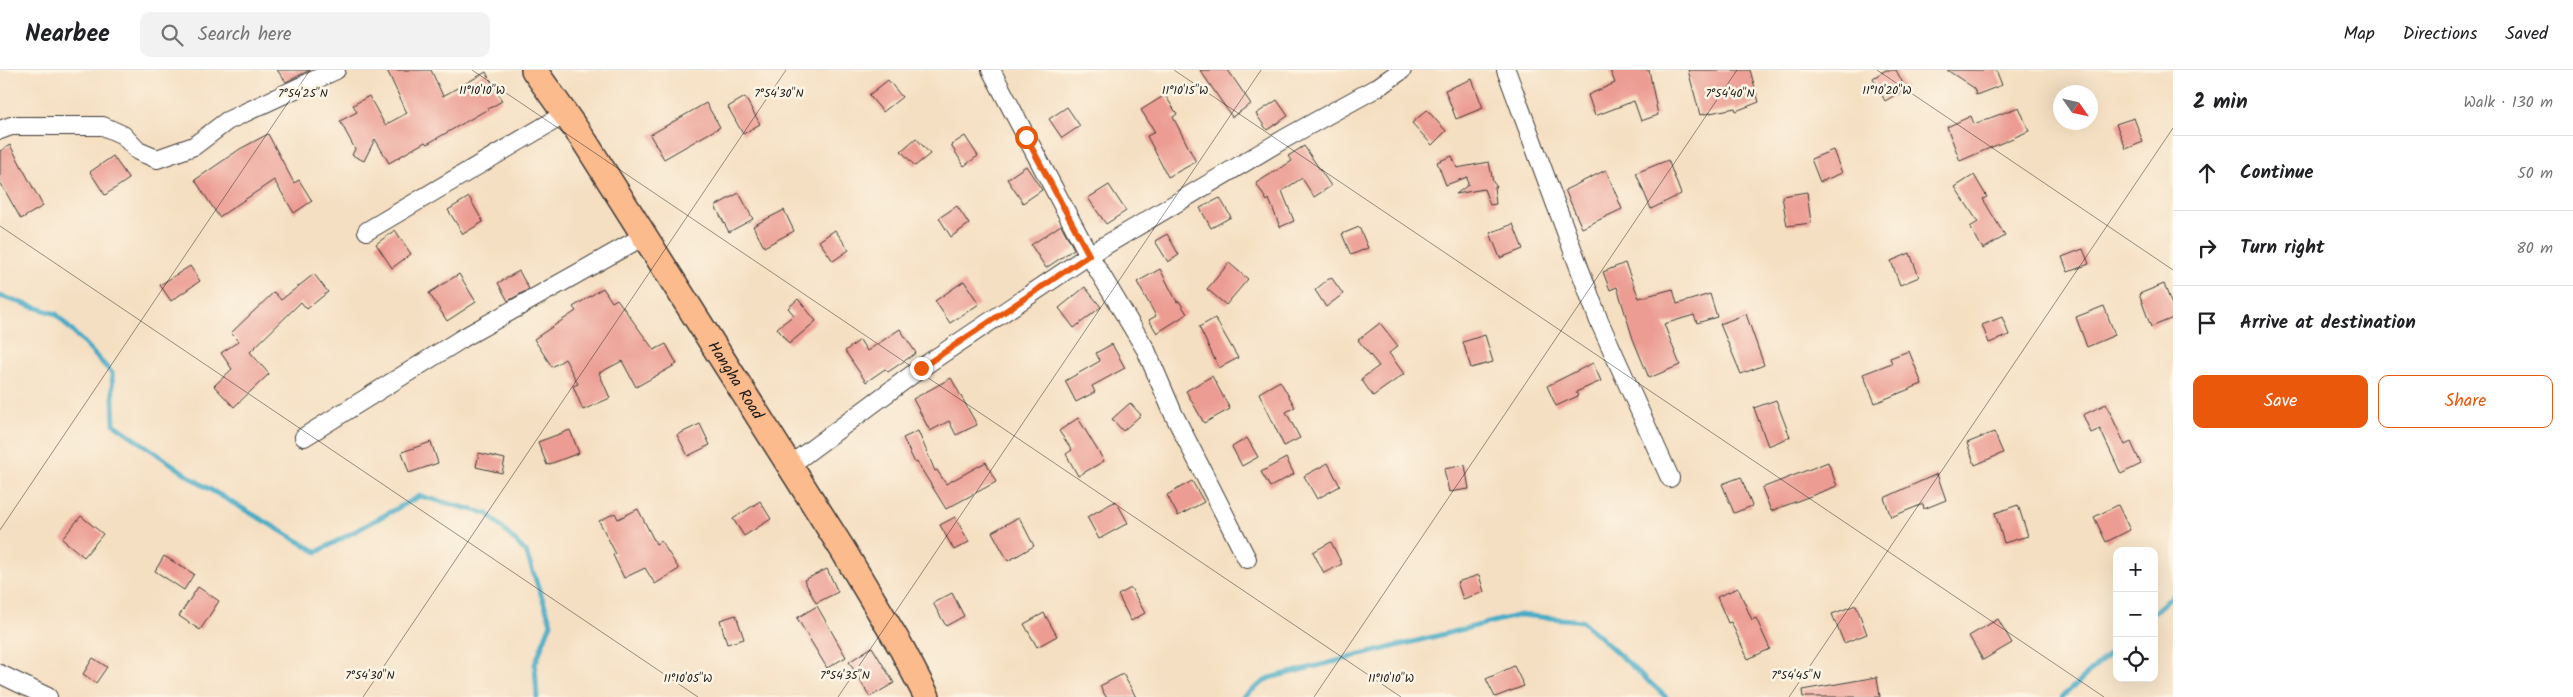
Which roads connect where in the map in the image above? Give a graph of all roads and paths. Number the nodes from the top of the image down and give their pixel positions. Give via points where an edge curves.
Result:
1 (336, 70) edge
2 (534, 70) edge
3 (991, 70) edge
4 (1402, 70) edge
5 (1506, 70) edge
6 (565, 114) junction
7 (0, 130) edge
8 (367, 232) dead end
9 (644, 236) junction
10 (1089, 255) junction
11 (304, 437) dead end
12 (789, 466) junction
13 (1670, 478) dead end
14 (1248, 559) dead end
15 (0, 674) edge
16 (48, 697) edge
17 (927, 697) edge

1 - 7 street via 227,121 194,146 157,159 138,151 123,135 103,126 10,126
2 - 6 highway, Hangha Road
3 - 10 street
4 - 10 street
5 - 13 street via 1599,320
6 - 8 street
6 - 9 highway, Hangha Road
9 - 11 street via 463,338
9 - 12 highway, Hangha Road
10 - 12 street via 921,368
10 - 14 street via 1146,350 1173,413
12 - 17 highway, Hangha Road via 882,615
15 - 16 street

